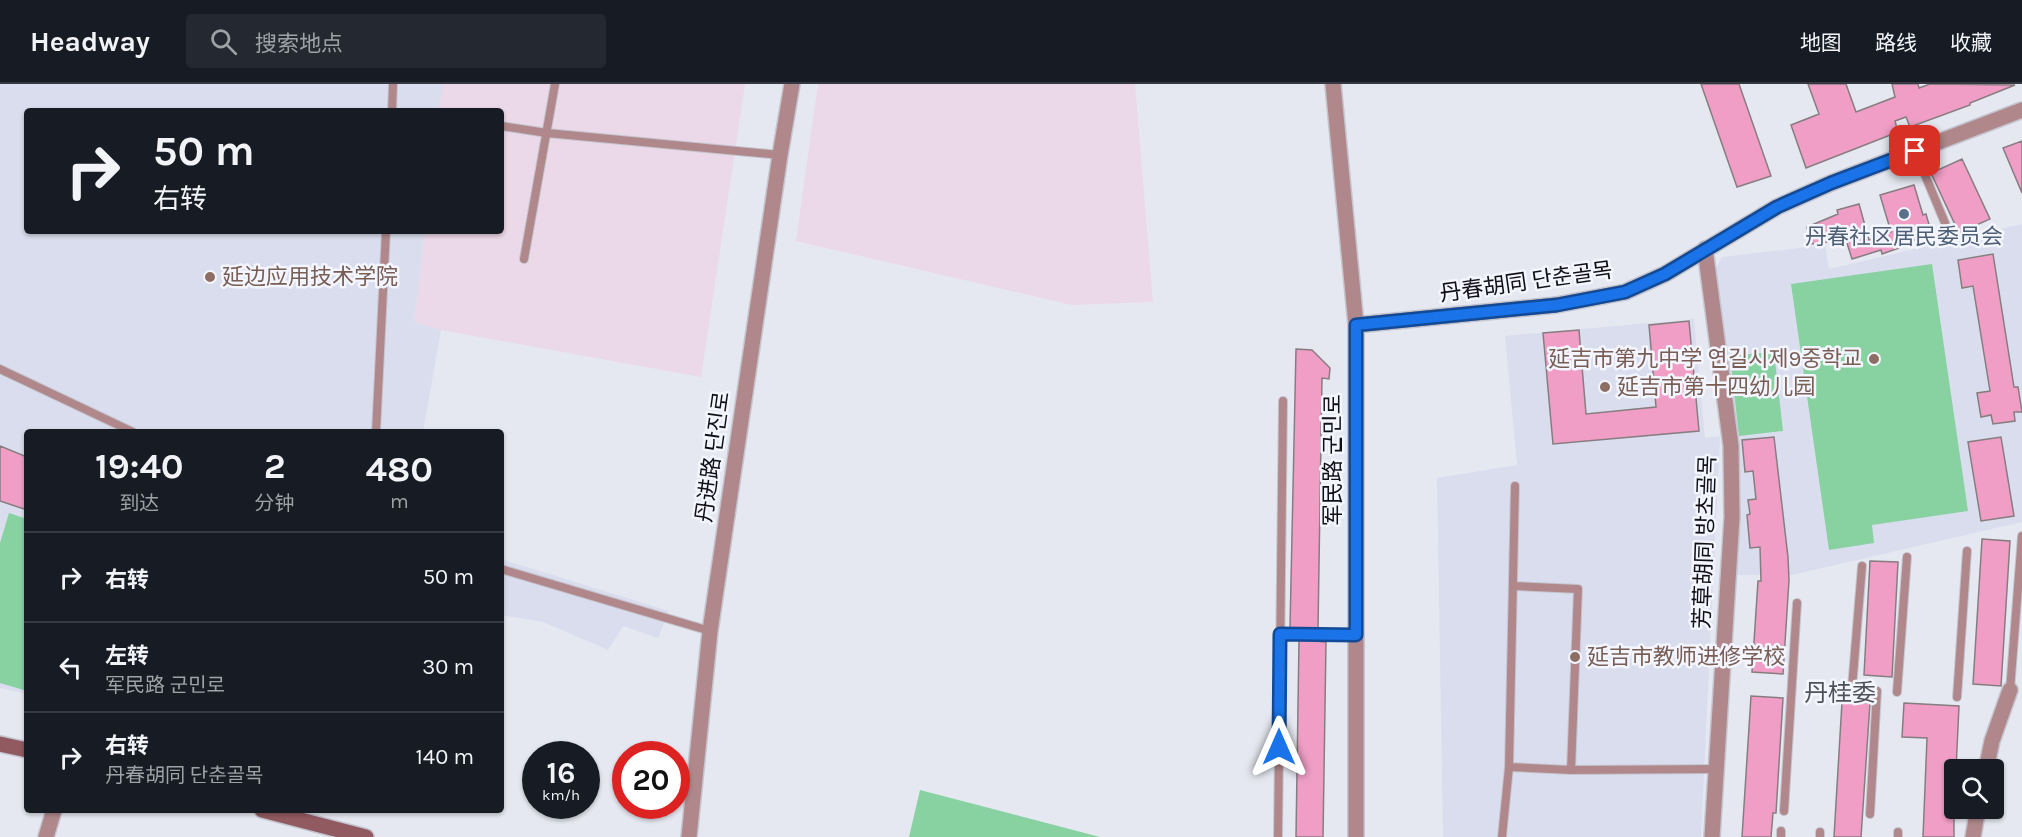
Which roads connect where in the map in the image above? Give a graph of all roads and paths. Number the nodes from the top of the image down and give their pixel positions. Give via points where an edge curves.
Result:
1 (393, 84) edge
2 (555, 84) edge
3 (792, 84) edge
4 (1333, 84) edge
5 (392, 108) edge
6 (2022, 110) edge
7 (504, 126) edge
8 (547, 133) junction
9 (1915, 151) junction
10 (780, 155) junction
11 (386, 234) edge
12 (1950, 235) dead end
13 (1705, 249) junction
14 (524, 259) dead end
15 (1356, 325) junction
16 (0, 369) edge
17 (1282, 401) dead end
18 (127, 429) edge
19 (376, 429) edge
20 (1515, 486) dead end
21 (2022, 536) edge
22 (1967, 551) dead end
23 (1907, 557) dead end
24 (1862, 566) dead end
25 (504, 570) edge
26 (1513, 586) junction
27 (1797, 603) dead end
28 (710, 631) junction
29 (1280, 634) junction
30 (1356, 635) junction
31 (1852, 688) dead end
32 (2010, 690) joint
33 (1876, 691) dead end
34 (1897, 692) dead end
35 (1957, 697) dead end
36 (0, 744) edge
37 (24, 749) edge
38 (1988, 759) edge
39 (1509, 767) junction
40 (1717, 769) junction
41 (1571, 771) junction
42 (1784, 811) dead end
43 (53, 813) edge
44 (274, 813) edge
45 (1869, 814) dead end
46 (1976, 819) edge
47 (46, 837) edge
48 (366, 837) edge
49 (689, 837) edge
50 (1278, 837) edge
51 (1356, 837) edge
52 (1502, 837) edge
53 (1712, 837) edge
54 (1972, 837) edge

1 - 5 lane
2 - 8 lane
3 - 10 street, 丹进路 단진로
4 - 15 street, 军民路 군민로
6 - 9 street, 丹春胡同 단춘골목
7 - 8 lane
8 - 10 lane
8 - 14 lane
9 - 12 lane
9 - 13 street, 丹春胡同 단춘골목 via 1777,207
10 - 28 street, 丹进路 단진로
11 - 19 lane
13 - 15 street, 丹春胡同 단춘골목 via 1665,274 1625,292 1557,305
13 - 40 street, 芳草胡同 방초골목 via 1731,446 1732,517
15 - 30 street, 军民路 군민로
16 - 18 lane
17 - 29 lane
20 - 26 lane
21 - 32 lane
22 - 35 lane
23 - 34 lane
24 - 31 lane
25 - 28 lane
26 - 39 lane
26 - 41 lane via 1578,589
27 - 42 lane
28 - 49 street, 丹进路 단진로
29 - 30 lane
29 - 50 lane
30 - 51 street, 军民路 군민로
32 - 38 street
33 - 45 lane
36 - 37 main road
39 - 41 lane
39 - 52 lane
40 - 41 lane
40 - 53 street, 芳草胡同 방초골목
43 - 47 street
44 - 48 main road
46 - 54 street

